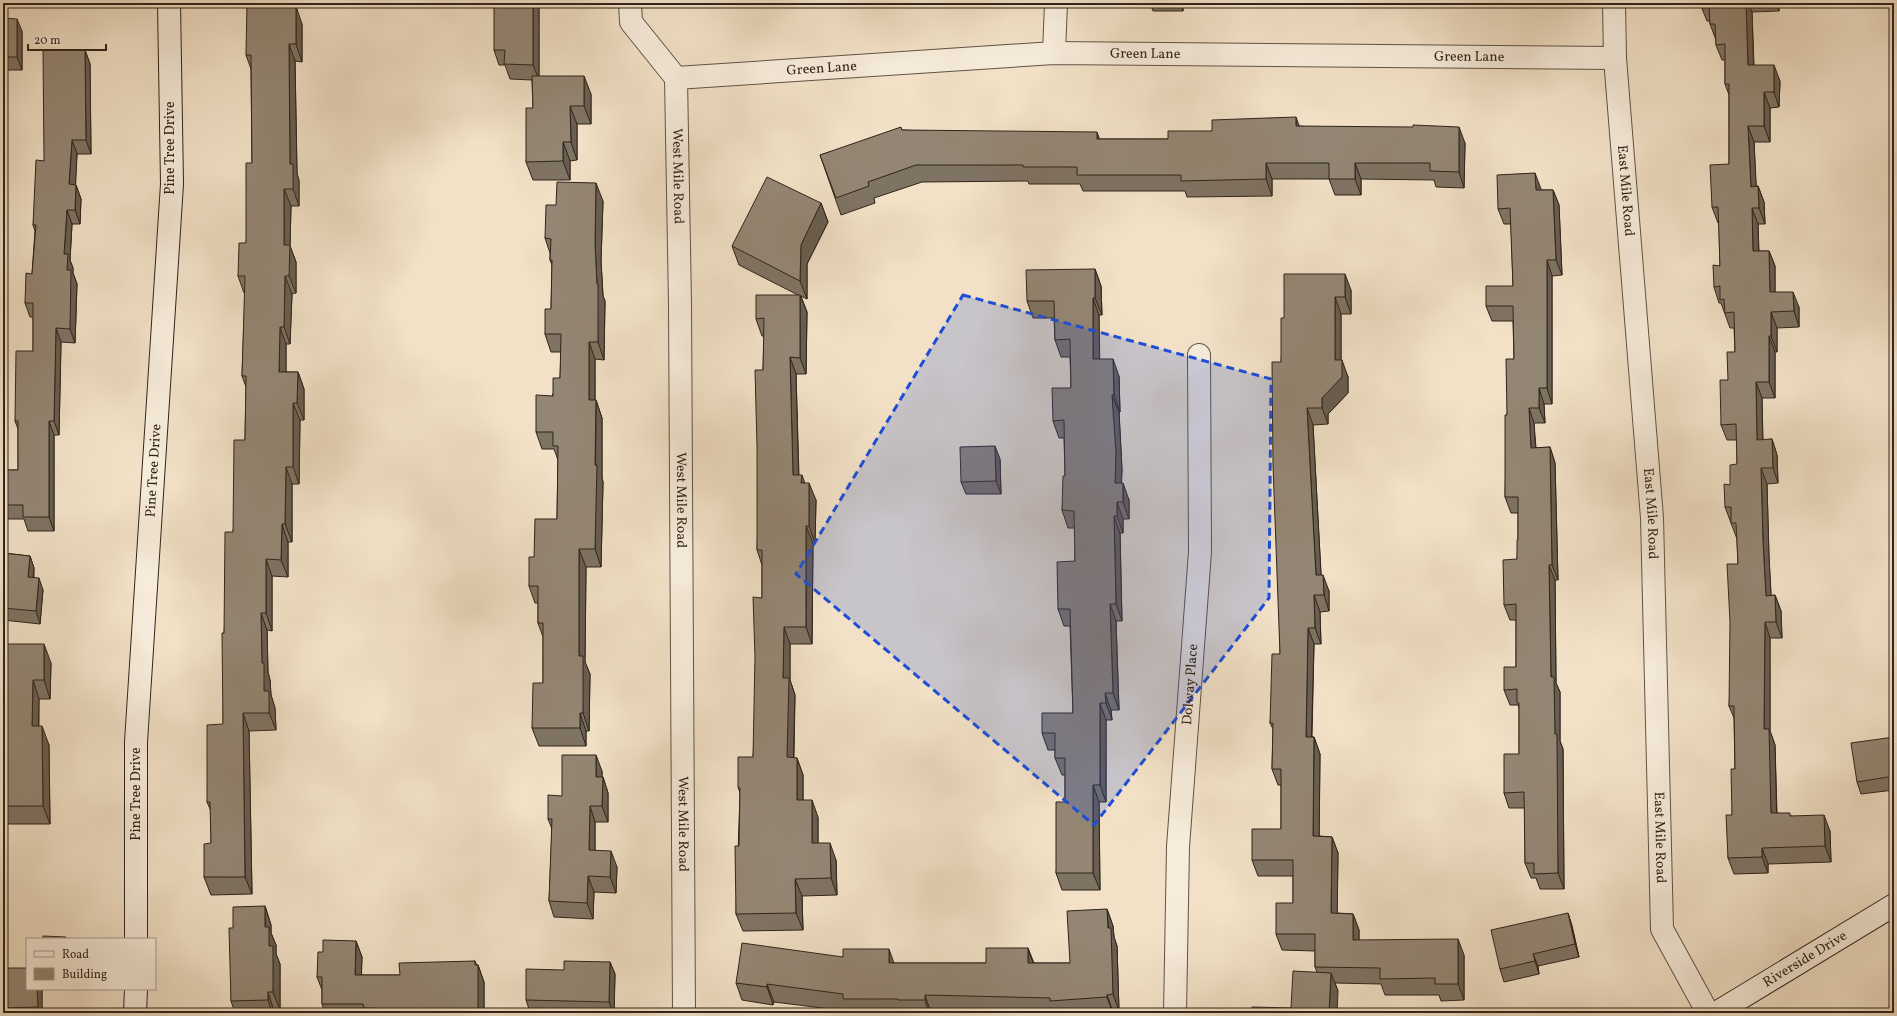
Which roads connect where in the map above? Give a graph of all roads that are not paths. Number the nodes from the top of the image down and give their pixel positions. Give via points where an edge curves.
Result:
1 (169, 3) edge
2 (630, 3) edge
3 (1056, 3) edge
4 (1614, 3) edge
5 (1054, 53) junction
6 (1615, 58) junction
7 (676, 78) junction
8 (1198, 355) dead end
9 (1894, 905) edge
10 (136, 938) edge
11 (136, 990) edge
12 (136, 1013) edge
13 (684, 1013) edge
14 (1174, 1013) edge
15 (1708, 1013) edge
16 (1716, 1013) edge

1 - 10 street, Pine Tree Drive via 172,184 136,742
2 - 7 street via 631,22
3 - 5 street
4 - 6 street, East Mile Road
5 - 6 street, Green Lane
5 - 7 street, Green Lane
6 - 15 street, East Mile Road via 1652,518 1662,929
7 - 13 street, West Mile Road
8 - 14 street, Dolway Place via 1200,552 1178,847
9 - 16 street, Riverside Drive
11 - 12 street

